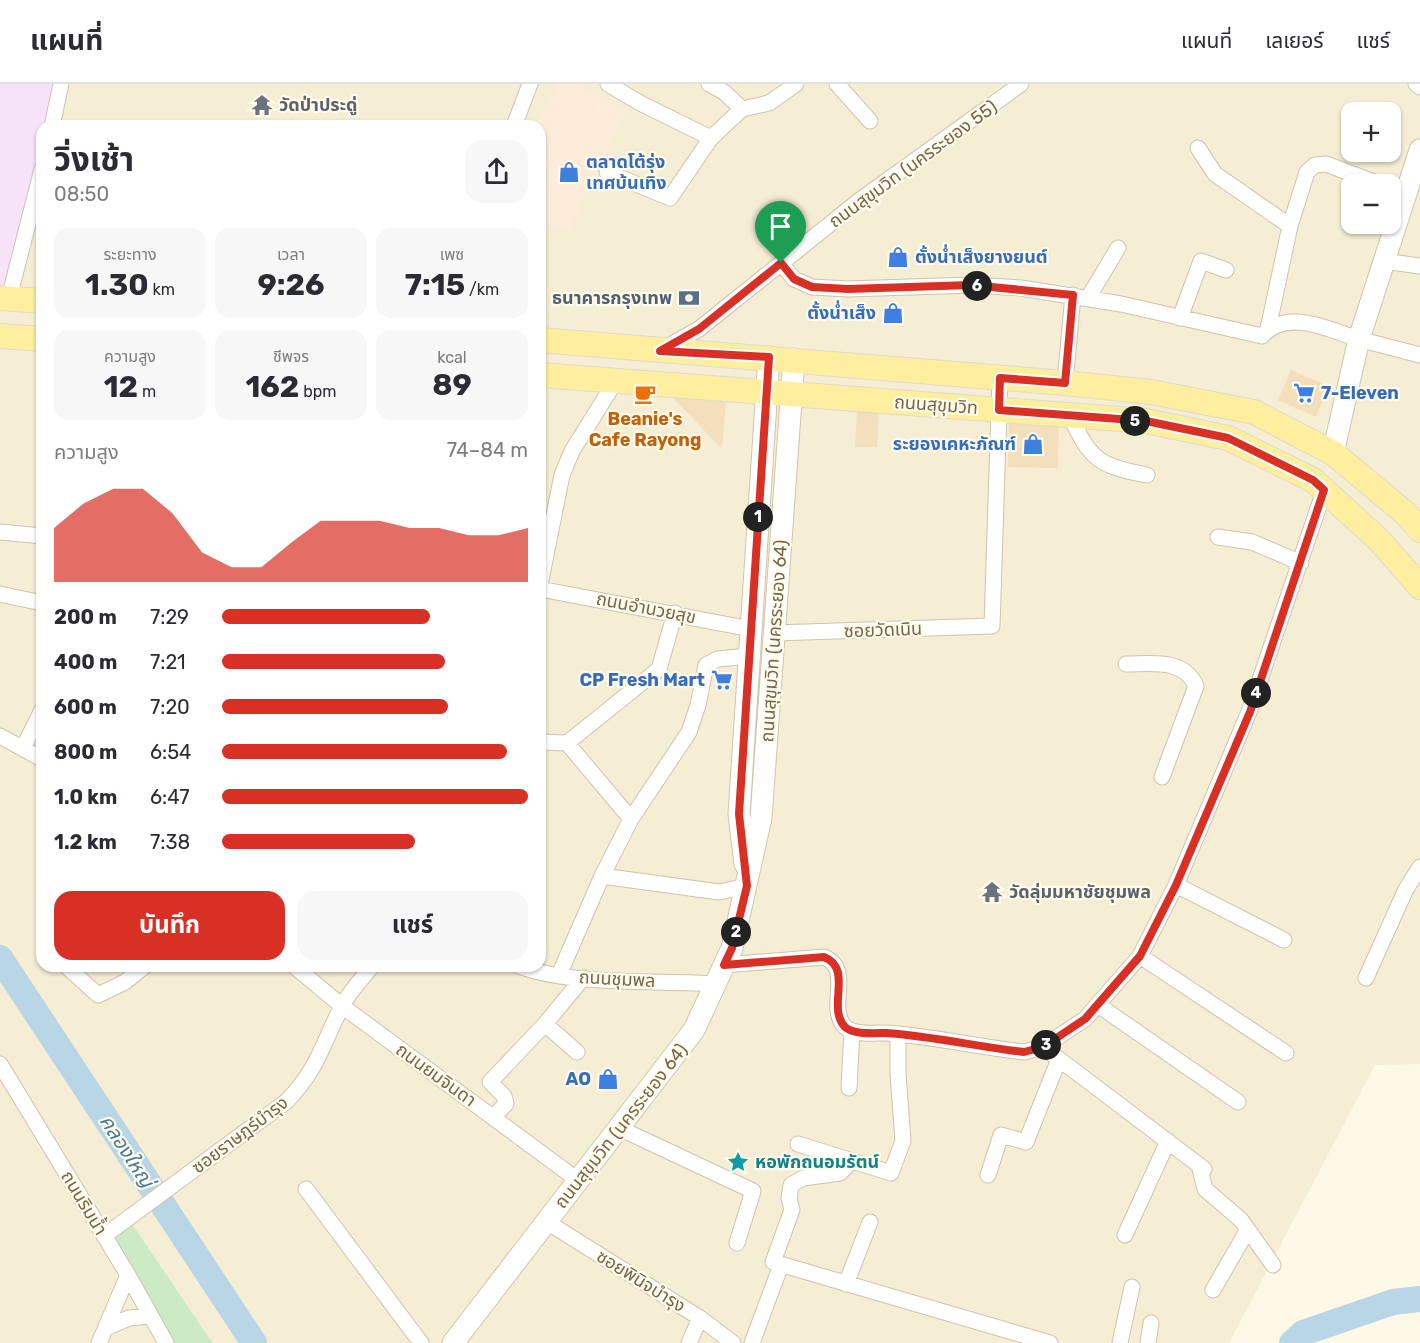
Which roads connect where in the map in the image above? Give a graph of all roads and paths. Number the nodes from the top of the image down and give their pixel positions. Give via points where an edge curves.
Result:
1 (61, 84) edge
2 (528, 84) edge
3 (608, 84) edge
4 (709, 84) edge
5 (796, 84) edge
6 (837, 84) edge
7 (1021, 84) edge
8 (1416, 84) edge
9 (1420, 87) edge
10 (742, 109) junction
11 (53, 120) edge
12 (516, 120) edge
13 (870, 121) dead end
14 (711, 138) junction
15 (1198, 148) dead end
16 (1419, 154) edge
17 (607, 172) dead end
18 (1352, 174) edge
19 (1401, 187) edge
20 (36, 190) edge
21 (1290, 226) junction
22 (1389, 234) edge
23 (1118, 248) dead end
24 (1384, 261) junction
25 (781, 263) junction
26 (1420, 266) edge
27 (1226, 270) dead end
28 (1081, 296) junction
29 (5, 298) edge
30 (36, 301) edge
31 (1180, 318) junction
32 (1268, 330) junction
33 (0, 336) edge
34 (36, 339) edge
35 (1359, 339) junction
36 (546, 341) edge
37 (660, 351) junction
38 (1420, 355) edge
39 (769, 357) junction
40 (794, 359) junction
41 (546, 376) edge
42 (1000, 378) junction
43 (615, 382) junction
44 (1065, 383) junction
45 (766, 394) junction
46 (792, 395) junction
47 (999, 410) junction
48 (1070, 415) junction
49 (1333, 453) junction
50 (1147, 476) dead end
51 (1324, 490) junction
52 (1420, 530) edge
53 (0, 532) edge
54 (36, 535) edge
55 (1218, 537) dead end
56 (546, 557) edge
57 (1300, 563) junction
58 (1420, 587) edge
59 (546, 588) edge
60 (0, 594) edge
61 (36, 602) edge
62 (675, 613) junction
63 (751, 629) junction
64 (774, 633) junction
65 (749, 656) junction
66 (1126, 664) dead end
67 (36, 722) edge
68 (0, 736) edge
69 (546, 742) edge
70 (567, 743) junction
71 (23, 748) junction
72 (36, 756) edge
73 (1162, 777) dead end
74 (631, 819) junction
75 (1420, 867) edge
76 (602, 876) junction
77 (1176, 885) junction
78 (747, 886) junction
79 (1284, 940) dead end
80 (1140, 956) junction
81 (73, 972) edge
82 (138, 972) edge
83 (301, 972) edge
84 (368, 972) edge
85 (546, 972) edge
86 (720, 974) junction
87 (559, 975) junction
88 (583, 978) junction
89 (1366, 978) dead end
90 (1098, 1005) junction
91 (342, 1006) junction
92 (546, 1024) junction
93 (852, 1031) junction
94 (898, 1034) junction
95 (1043, 1047) junction
96 (577, 1052) dead end
97 (1286, 1053) dead end
98 (1059, 1059) junction
99 (0, 1064) edge
100 (849, 1088) dead end
101 (1238, 1102) dead end
102 (494, 1117) junction
103 (619, 1128) junction
104 (1168, 1141) junction
105 (798, 1144) dead end
106 (851, 1162) junction
107 (988, 1175) dead end
108 (579, 1181) junction
109 (306, 1189) dead end
110 (547, 1222) junction
111 (870, 1222) dead end
112 (1247, 1231) junction
113 (1125, 1234) dead end
114 (104, 1236) junction
115 (737, 1243) dead end
116 (781, 1265) junction
117 (1273, 1265) dead end
118 (128, 1275) junction
119 (846, 1284) junction
120 (1132, 1287) dead end
121 (1213, 1290) dead end
122 (150, 1316) junction
123 (700, 1318) junction
124 (1151, 1323) dead end
125 (108, 1327) junction
126 (99, 1343) edge
127 (166, 1343) edge
128 (421, 1343) edge
129 (453, 1343) edge
130 (689, 1343) edge
131 (733, 1343) edge
132 (752, 1343) edge
133 (1050, 1343) edge
134 (1120, 1343) edge
135 (1148, 1343) edge

1 - 11 street
2 - 12 street
3 - 14 street
4 - 10 street
5 - 10 street via 770,103
6 - 13 street
7 - 25 street, ถนนสุขุมวิท (นครระยอง 55) via 860,200
8 - 9 street
10 - 14 street
14 - 17 street via 670,198
15 - 21 street via 1215,174
16 - 19 street
18 - 21 street via 1326,164 1315,165 1307,172
20 - 29 street
21 - 32 street
22 - 24 street
23 - 28 street
24 - 26 street
24 - 35 street
25 - 28 street via 794,279 812,287 971,285
25 - 37 street, ถนนสุขุมวิท (นครระยอง 55) via 699,329
27 - 31 street via 1201,261
28 - 31 street
28 - 44 street
29 - 30 main road
31 - 32 street via 1262,336
32 - 35 street via 1299,322
33 - 34 main road
35 - 38 street
35 - 49 street
36 - 37 main road, ถนนสุขุมวิท
37 - 39 main road, ถนนสุขุมวิท
39 - 40 main road, ถนนสุขุมวิท
39 - 45 street, ถนนสุขุมวิท (นครระยอง 64)
40 - 42 main road, ถนนสุขุมวิท
40 - 46 street, ถนนสุขุมวิท (นครระยอง 64)
41 - 43 main road, ถนนสุขุมวิท
42 - 44 main road, ถนนสุขุมวิท
42 - 47 street
43 - 45 main road, ถนนสุขุมวิท
43 - 56 street via 572,451 562,476
44 - 49 main road, ถนนสุขุมวิท via 1151,392 1254,412
45 - 46 main road, ถนนสุขุมวิท
45 - 63 street, ถนนสุขุมวิท (นครระยอง 64)
46 - 47 main road, ถนนสุขุมวิท
46 - 64 street, ถนนสุขุมวิท (นครระยอง 64)
47 - 48 main road, ถนนสุขุมวิท
47 - 64 street, ซอยวัดเนิน via 992,626
48 - 50 street via 1092,456 1118,470
48 - 51 main road, ถนนสุขุมวิท via 1146,421 1228,438 1313,480
49 - 52 main road, ถนนสุขุมวิท
51 - 57 street
51 - 58 main road, ถนนสุขุมวิท via 1380,541
53 - 54 street
55 - 57 street via 1252,542
57 - 77 street via 1250,712
59 - 62 street, ถนนอำนวยสุข
60 - 61 street
62 - 63 street, ถนนอำนวยสุข
62 - 70 street via 659,669
63 - 65 street, ถนนสุขุมวิท (นครระยอง 64)
64 - 78 street, ถนนสุขุมวิท (นครระยอง 64) via 761,818
65 - 74 street via 718,659 706,665 689,732
65 - 78 street, ถนนสุขุมวิท (นครระยอง 64) via 739,814
66 - 73 street via 1178,667 1186,671 1196,686
67 - 71 street
68 - 71 street
69 - 70 street
70 - 74 street
71 - 72 street
74 - 76 street
75 - 89 street
76 - 78 street via 719,892
76 - 87 street
77 - 79 street
77 - 80 street
78 - 86 street, ถนนสุขุมวิท (นครระยอง 64) via 732,948
80 - 90 street
80 - 97 street
81 - 82 street via 98,995
83 - 91 street, ถนนยมจินดา
84 - 91 street, ซอยราษฎร์บำรุง
85 - 87 street, ถนนชุมพล
86 - 88 street, ถนนชุมพล
86 - 93 street, ถนนชุมพล via 824,957 834,961 838,968 839,1016
86 - 103 street, ถนนสุขุมวิท (นครระยอง 64) via 694,1030
87 - 88 street, ถนนชุมพล
88 - 92 street
90 - 95 street via 1063,1036
90 - 101 street
91 - 102 street, ถนนยมจินดา
91 - 114 street, ซอยราษฎร์บำรุง via 317,1064 286,1101
92 - 96 street
92 - 102 street via 490,1082 504,1096 506,1104
93 - 94 street
93 - 100 street
94 - 95 street via 1024,1052
94 - 106 street via 903,1141 891,1173
95 - 98 street
98 - 104 street
98 - 107 street via 1026,1142 1001,1135
99 - 114 street, ถนนริมน้ำ
102 - 108 street, ถนนยมจินดา
103 - 108 street, ถนนสุขุมวิท (นครระยอง 64)
103 - 115 street via 753,1191
104 - 112 street via 1202,1167 1205,1189 1231,1210
104 - 113 street
105 - 106 street
106 - 116 street via 840,1173 803,1178 791,1185 792,1210 773,1262
108 - 110 street, ถนนสุขุมวิท (นครระยอง 64)
109 - 128 street
110 - 123 street, ซอยพินิจบำรุง
110 - 129 street, ถนนสุขุมวิท (นครระยอง 64)
111 - 119 street
112 - 117 street
112 - 121 street
114 - 118 street, ถนนริมน้ำ
116 - 119 street
116 - 132 street
118 - 122 street, ถนนริมน้ำ
118 - 125 street
119 - 133 street
120 - 134 street
122 - 125 street via 129,1318
122 - 127 street, ถนนริมน้ำ
123 - 130 street
123 - 131 street, ซอยพินิจบำรุง
124 - 135 street
125 - 126 street

